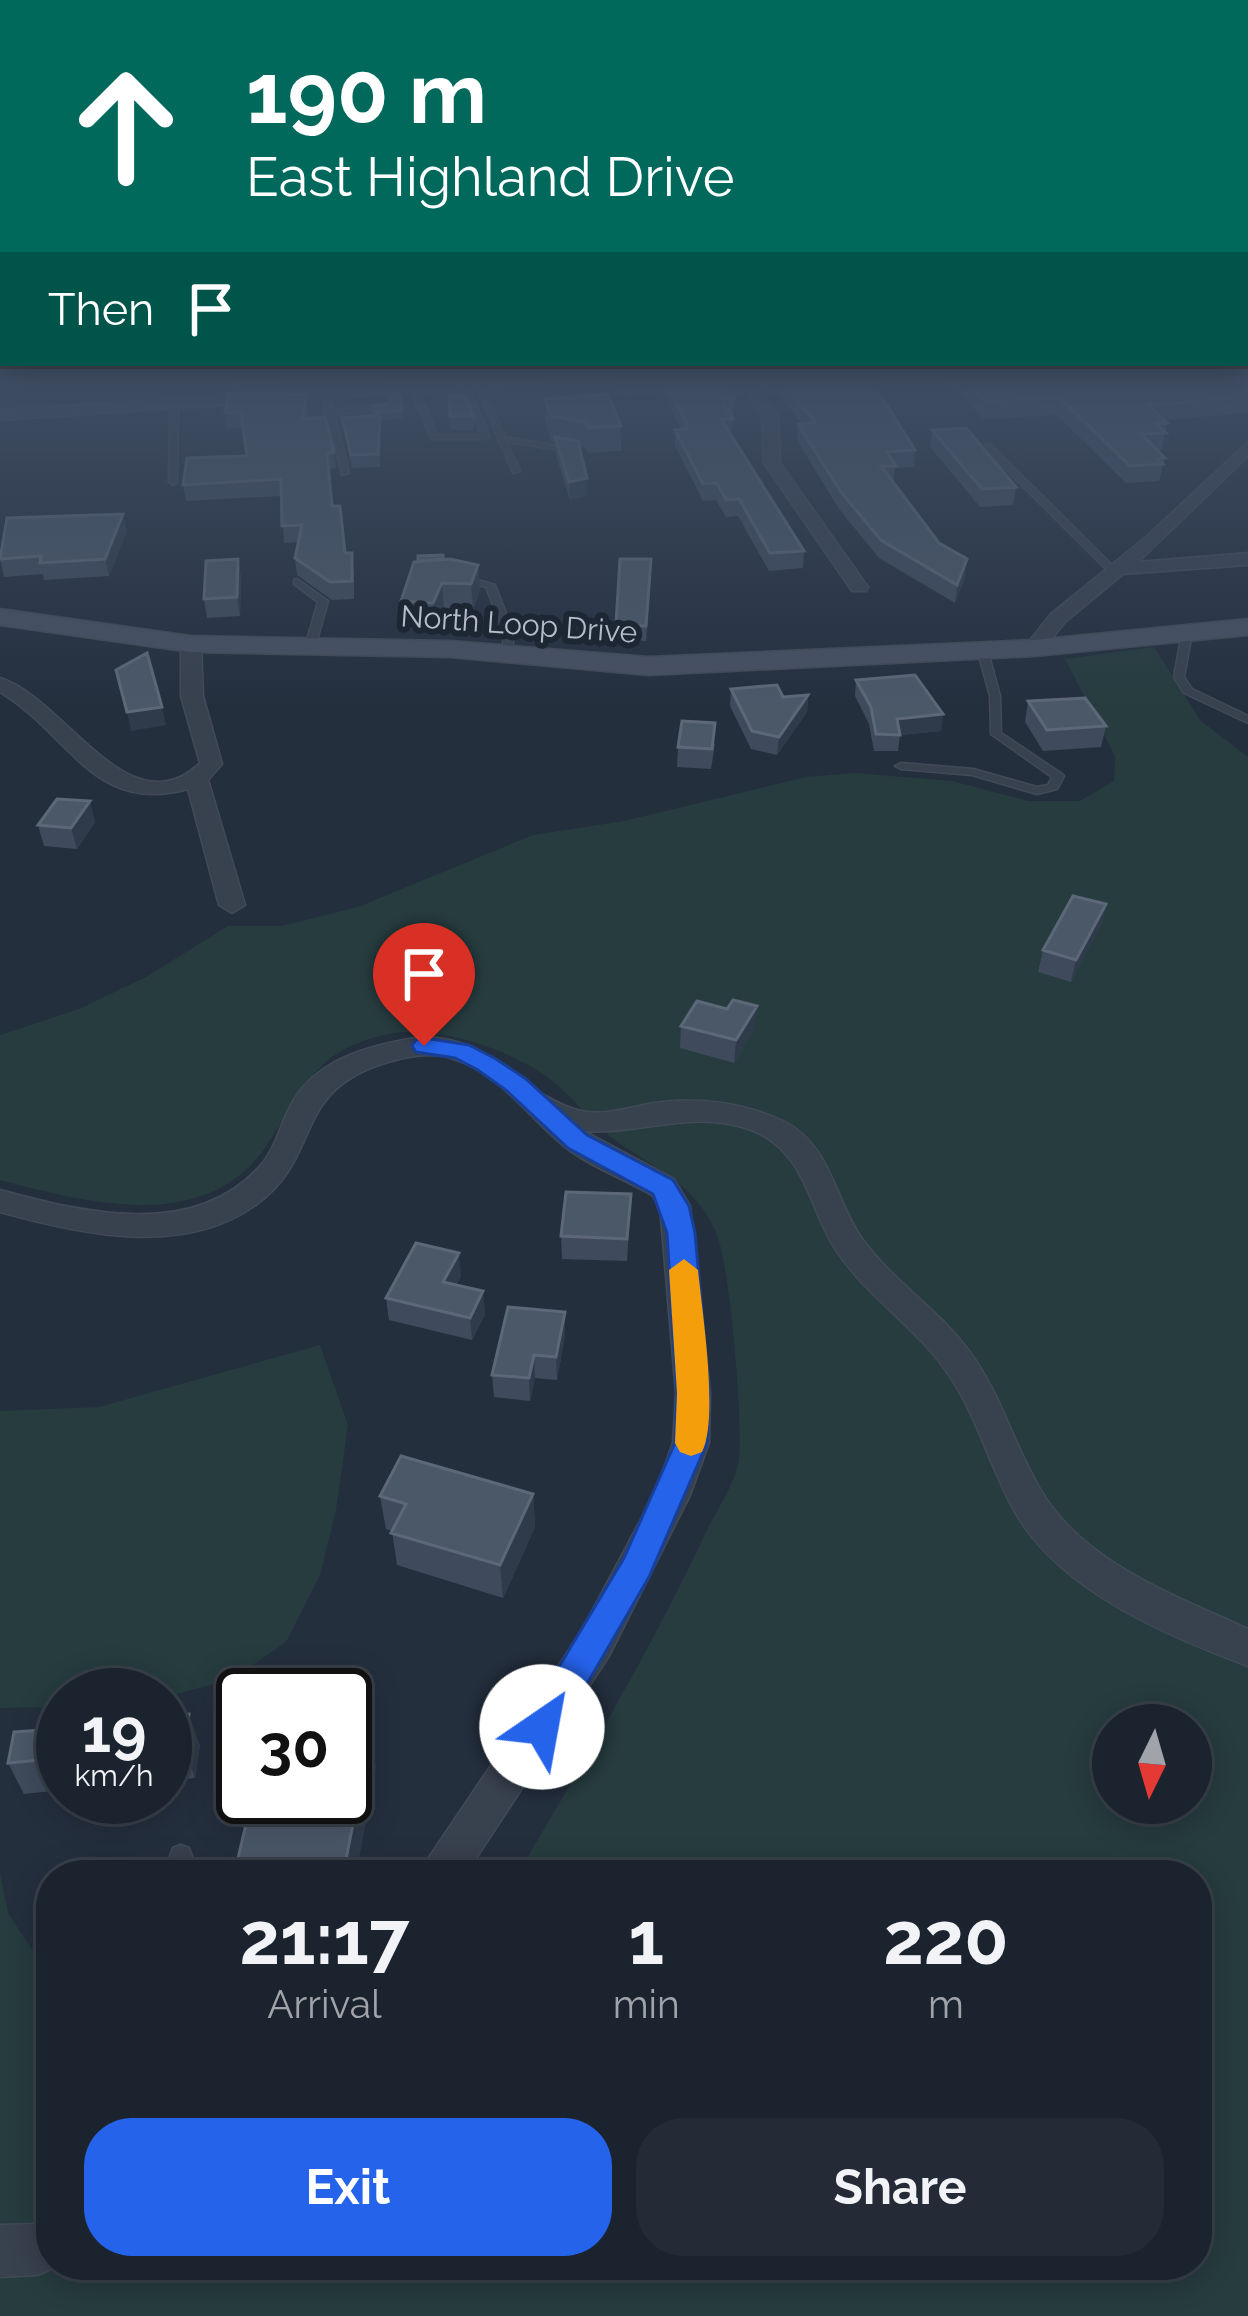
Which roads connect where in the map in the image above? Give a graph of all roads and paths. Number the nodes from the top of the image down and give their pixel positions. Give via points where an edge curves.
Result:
1 (790, 488) edge
2 (1030, 488) edge
3 (1204, 488) edge
4 (1248, 559) edge
5 (1116, 571) junction
6 (452, 577) edge
7 (297, 582) dead end
8 (859, 587) dead end
9 (0, 617) edge
10 (1248, 627) edge
11 (1186, 634) junction
12 (191, 644) junction
13 (310, 647) junction
14 (1034, 648) junction
15 (983, 652) junction
16 (507, 655) junction
17 (0, 684) edge
18 (1248, 720) edge
19 (901, 766) dead end
20 (197, 779) junction
21 (232, 904) dead end
22 (517, 1085) junction
23 (0, 1202) edge
24 (1248, 1648) edge
25 (450, 1860) edge
26 (36, 2248) edge
27 (0, 2251) edge

1 - 8 street
2 - 5 lane
3 - 5 street
4 - 5 street
5 - 14 street
6 - 16 lane via 490,585 509,634
7 - 13 lane via 323,601
9 - 12 street, North Loop Drive
10 - 11 street, North Loop Drive
11 - 14 street, North Loop Drive
11 - 18 lane via 1179,677 1187,692
12 - 13 street, North Loop Drive
12 - 20 street via 192,696 211,756 209,771
13 - 16 street, North Loop Drive
14 - 15 street, North Loop Drive
15 - 16 street, North Loop Drive via 649,666
15 - 19 lane via 997,734 1047,764 1058,776 1053,787 1037,791 973,772
17 - 20 street via 20,693 109,778 160,787
20 - 21 street
22 - 23 street via 443,1046 406,1049 332,1076 309,1097 272,1173 225,1210 192,1221 131,1224
22 - 24 street via 585,1122 703,1110 784,1134 808,1158 860,1261 938,1333 984,1402 1045,1527 1098,1572
22 - 25 street via 578,1142 663,1187 675,1206 691,1443 595,1644
26 - 27 street

